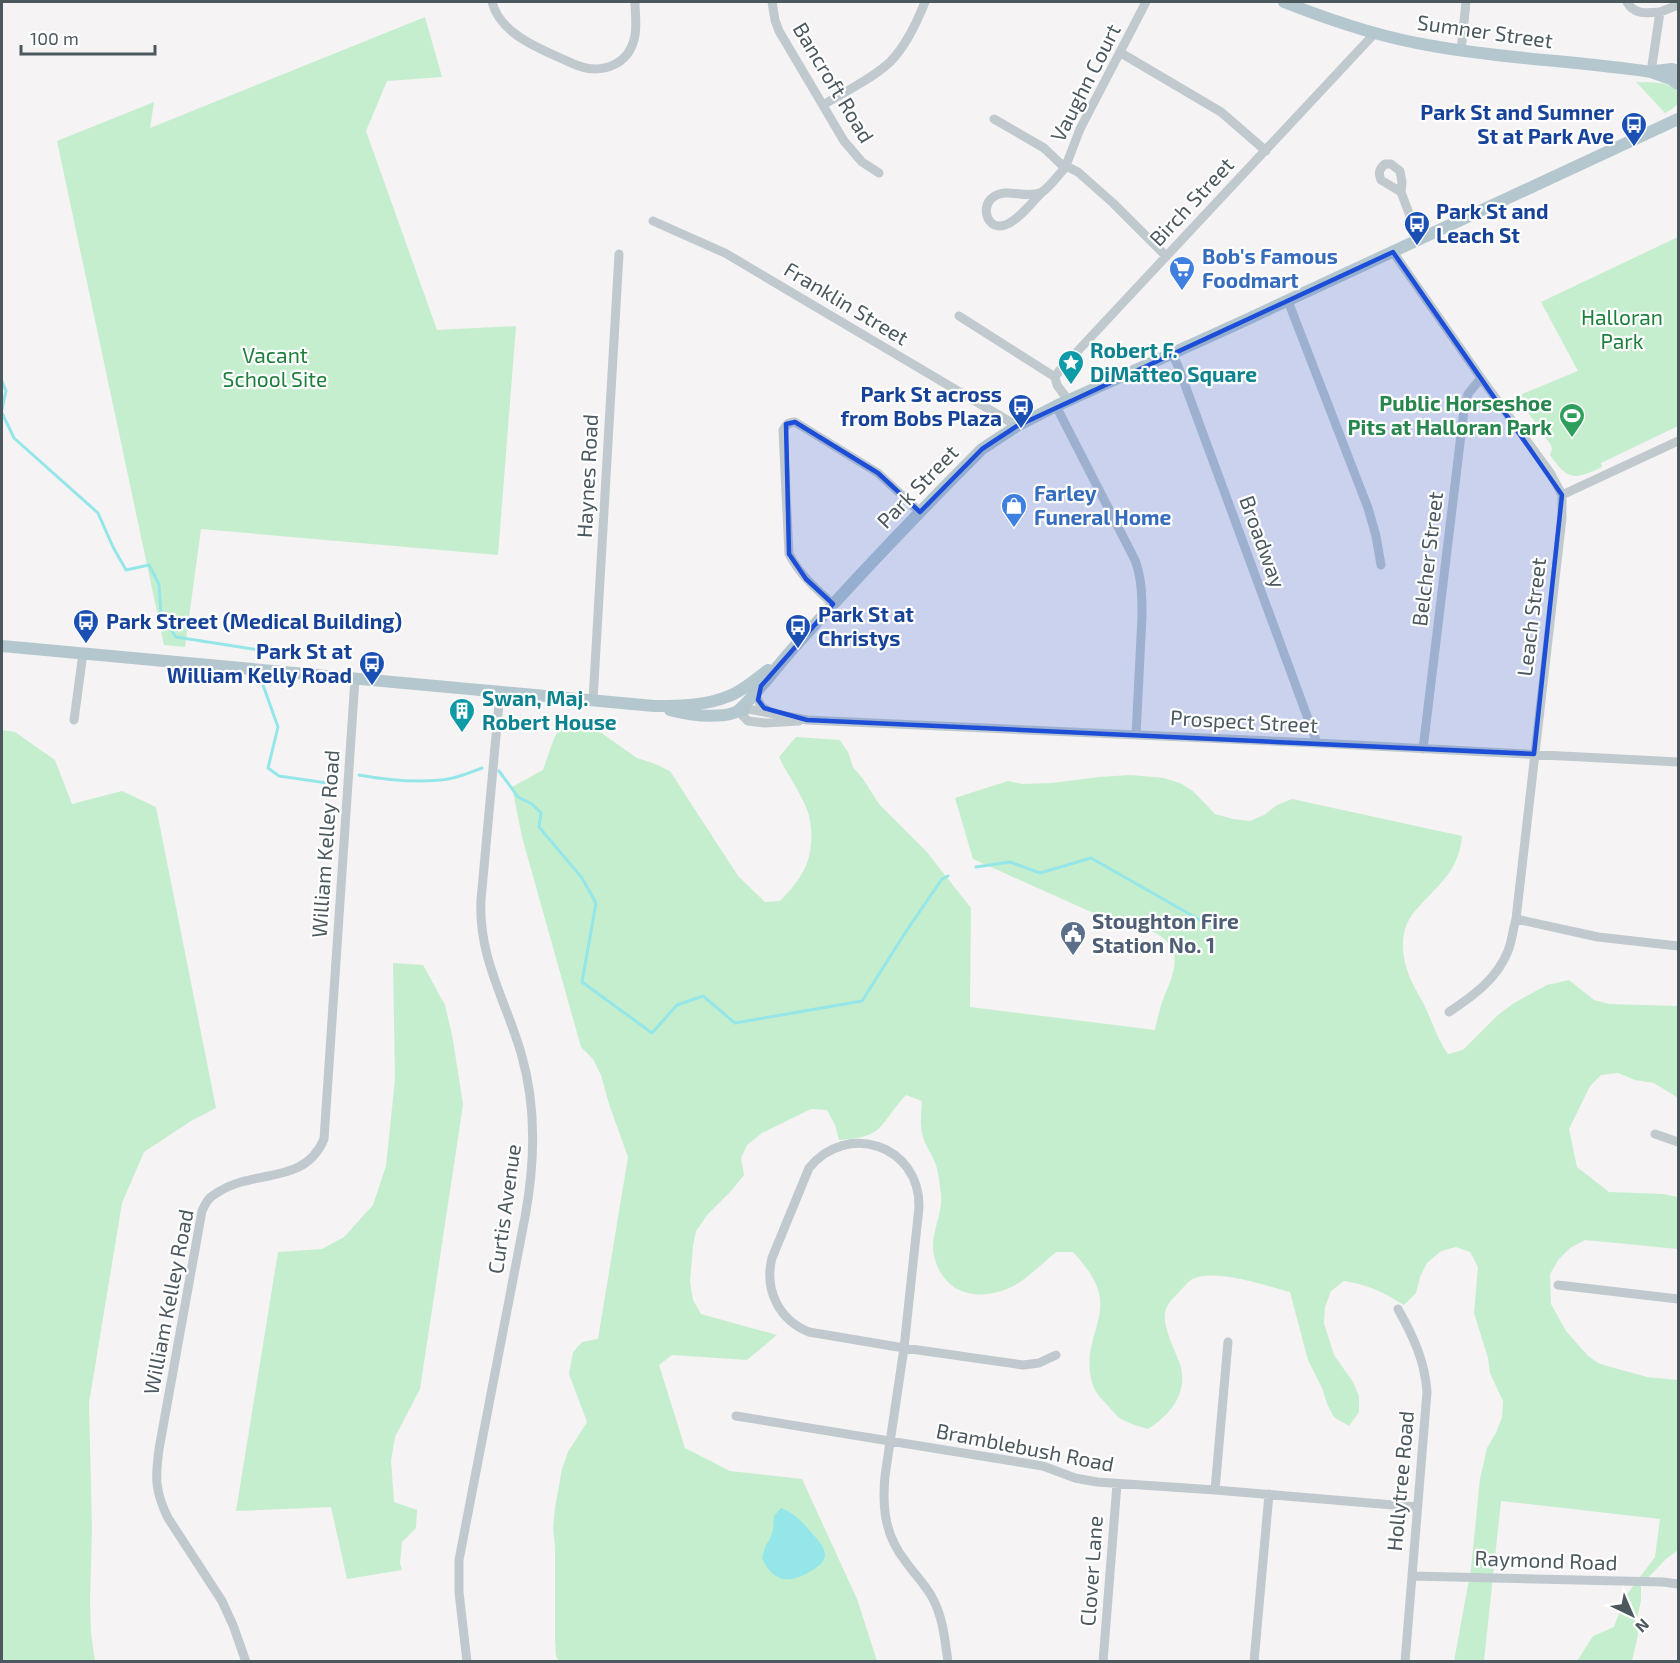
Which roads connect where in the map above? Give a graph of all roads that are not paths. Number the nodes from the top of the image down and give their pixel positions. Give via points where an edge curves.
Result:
1 (492, 2) edge
2 (634, 2) edge
3 (772, 2) edge
4 (925, 2) edge
5 (1146, 2) edge
6 (1284, 2) edge
7 (1466, 2) edge
8 (1627, 2) edge
9 (1678, 5) edge
10 (1660, 12) junction
11 (1375, 33) junction
12 (1461, 51) junction
13 (1121, 53) junction
14 (1651, 72) junction
15 (1678, 72) edge
16 (1678, 84) edge
17 (823, 105) junction
18 (994, 119) dead end
19 (1678, 119) edge
20 (1266, 151) junction
21 (1065, 168) junction
22 (879, 173) dead end
23 (1043, 191) junction
24 (1401, 192) dead end
25 (653, 221) dead end
26 (1419, 240) junction
27 (1393, 252) junction
28 (620, 254) dead end
29 (1166, 256) junction
30 (1288, 301) junction
31 (959, 316) dead end
32 (1172, 354) junction
33 (1055, 377) junction
34 (1481, 378) junction
35 (1068, 400) junction
36 (1056, 406) junction
37 (1017, 426) junction
38 (1678, 441) edge
39 (1562, 495) junction
40 (920, 512) junction
41 (1381, 565) dead end
42 (833, 604) junction
43 (798, 643) junction
44 (2, 646) edge
45 (83, 653) junction
46 (355, 679) junction
47 (761, 686) junction
48 (500, 692) junction
49 (730, 696) junction
50 (593, 700) junction
51 (758, 700) joint
52 (654, 706) junction
53 (743, 710) junction
54 (776, 714) junction
55 (74, 720) dead end
56 (807, 720) junction
57 (1136, 735) junction
58 (1317, 743) junction
59 (1423, 749) junction
60 (1534, 754) junction
61 (1678, 762) edge
62 (1516, 919) junction
63 (1678, 946) edge
64 (1449, 1012) dead end
65 (1655, 1134) dead end
66 (1678, 1142) edge
67 (1558, 1285) dead end
68 (1678, 1299) edge
69 (1398, 1309) dead end
70 (1228, 1342) dead end
71 (904, 1348) junction
72 (1056, 1354) dead end
73 (736, 1416) dead end
74 (890, 1442) junction
75 (1117, 1484) junction
76 (1215, 1490) junction
77 (1269, 1494) junction
78 (1417, 1507) junction
79 (1412, 1576) junction
80 (1678, 1584) edge
81 (246, 1662) edge
82 (466, 1662) edge
83 (948, 1662) edge
84 (1103, 1662) edge
85 (1254, 1662) edge
86 (1405, 1662) edge

1 - 2 street via 501,21 514,34 594,70 617,63 631,47 636,30
3 - 17 street, Bancroft Road via 779,31
4 - 17 street via 891,61
5 - 13 street, Vaughn Court
6 - 11 main road, Sumner Street
7 - 12 street
8 - 10 street via 1635,11
9 - 10 street
10 - 14 street
11 - 12 main road, Sumner Street
11 - 20 street, Birch Street
12 - 14 main road, Sumner Street
13 - 20 street via 1221,112
13 - 21 street, Vaughn Court via 1080,129
14 - 15 main road, Sumner Street
14 - 16 main road, Sumner Street
17 - 22 street, Bancroft Road via 854,154
18 - 21 street, Vaughn Court via 1044,148
19 - 26 main road, Park Street
20 - 29 street, Birch Street
21 - 23 street
21 - 29 street via 1078,172
23 - 23 street via 995,196 986,207 989,221 1005,225
24 - 26 street
25 - 37 street, Franklin Street via 725,254
26 - 27 main road, Park Street
27 - 30 main road, Park Street
27 - 34 street
28 - 50 street, Haynes Road
29 - 33 street, Birch Street
30 - 32 main road, Park Street
30 - 41 street via 1365,497
31 - 33 street
32 - 35 main road, Park Street
32 - 58 street, Broadway
33 - 35 street
34 - 39 street
34 - 59 street, Belcher Street via 1468,394 1464,410
35 - 36 main road, Park Street
36 - 37 main road, Park Street
36 - 57 street via 1140,574
37 - 40 main road, Park Street via 982,449
38 - 39 street
39 - 60 street, Leach Street
40 - 42 main road, Park Street
40 - 42 street via 878,473 795,422 786,424 783,430 789,554 806,579
42 - 43 main road, Park Street
43 - 47 main road, Park Street
43 - 49 main road, Park Street via 770,669
44 - 45 main road, Park Street
45 - 46 main road, Park Street
45 - 55 street
46 - 48 main road, Park Street
46 - 81 street, William Kelley Road via 324,1139 308,1163 297,1169 239,1181 218,1192 205,1205 156,1471 162,1506 222,1600
47 - 51 main road, Park Street
47 - 53 main road, Park Street
48 - 50 main road, Park Street
48 - 82 street, Curtis Avenue via 481,921 492,975 525,1070 533,1163 459,1560
49 - 52 main road, Park Street via 700,704
49 - 53 main road
50 - 52 main road, Park Street
51 - 54 street, Prospect Street
52 - 53 main road, Park Street via 688,715 724,715
53 - 54 street, Prospect Street
53 - 56 street, Prospect Street via 748,721
54 - 56 street, Prospect Street
56 - 57 street, Prospect Street
57 - 58 street, Prospect Street
58 - 59 street, Prospect Street
59 - 60 street, Prospect Street
60 - 61 street, Prospect Street
60 - 62 street, Leach Street
62 - 63 street via 1598,937
62 - 64 street, Leach Street via 1499,968 1471,997
65 - 66 street
67 - 68 street
69 - 78 street, Hollytree Road via 1416,1344 1426,1383
70 - 76 street
71 - 71 street via 919,1214 917,1186 904,1164 888,1151 864,1143 838,1147 820,1157 804,1177 771,1260 772,1293 788,1319 809,1332
71 - 72 street via 1023,1365 1039,1363
71 - 74 street
73 - 74 street, Bramblebush Road
74 - 75 street, Bramblebush Road via 1043,1466 1087,1481
74 - 83 street via 883,1496 886,1522 898,1552 936,1605
75 - 76 street, Bramblebush Road
75 - 84 street, Clover Lane
76 - 77 street, Bramblebush Road
77 - 78 street, Bramblebush Road
77 - 85 street
78 - 79 street, Hollytree Road
79 - 80 street, Raymond Road
79 - 86 street, Hollytree Road

